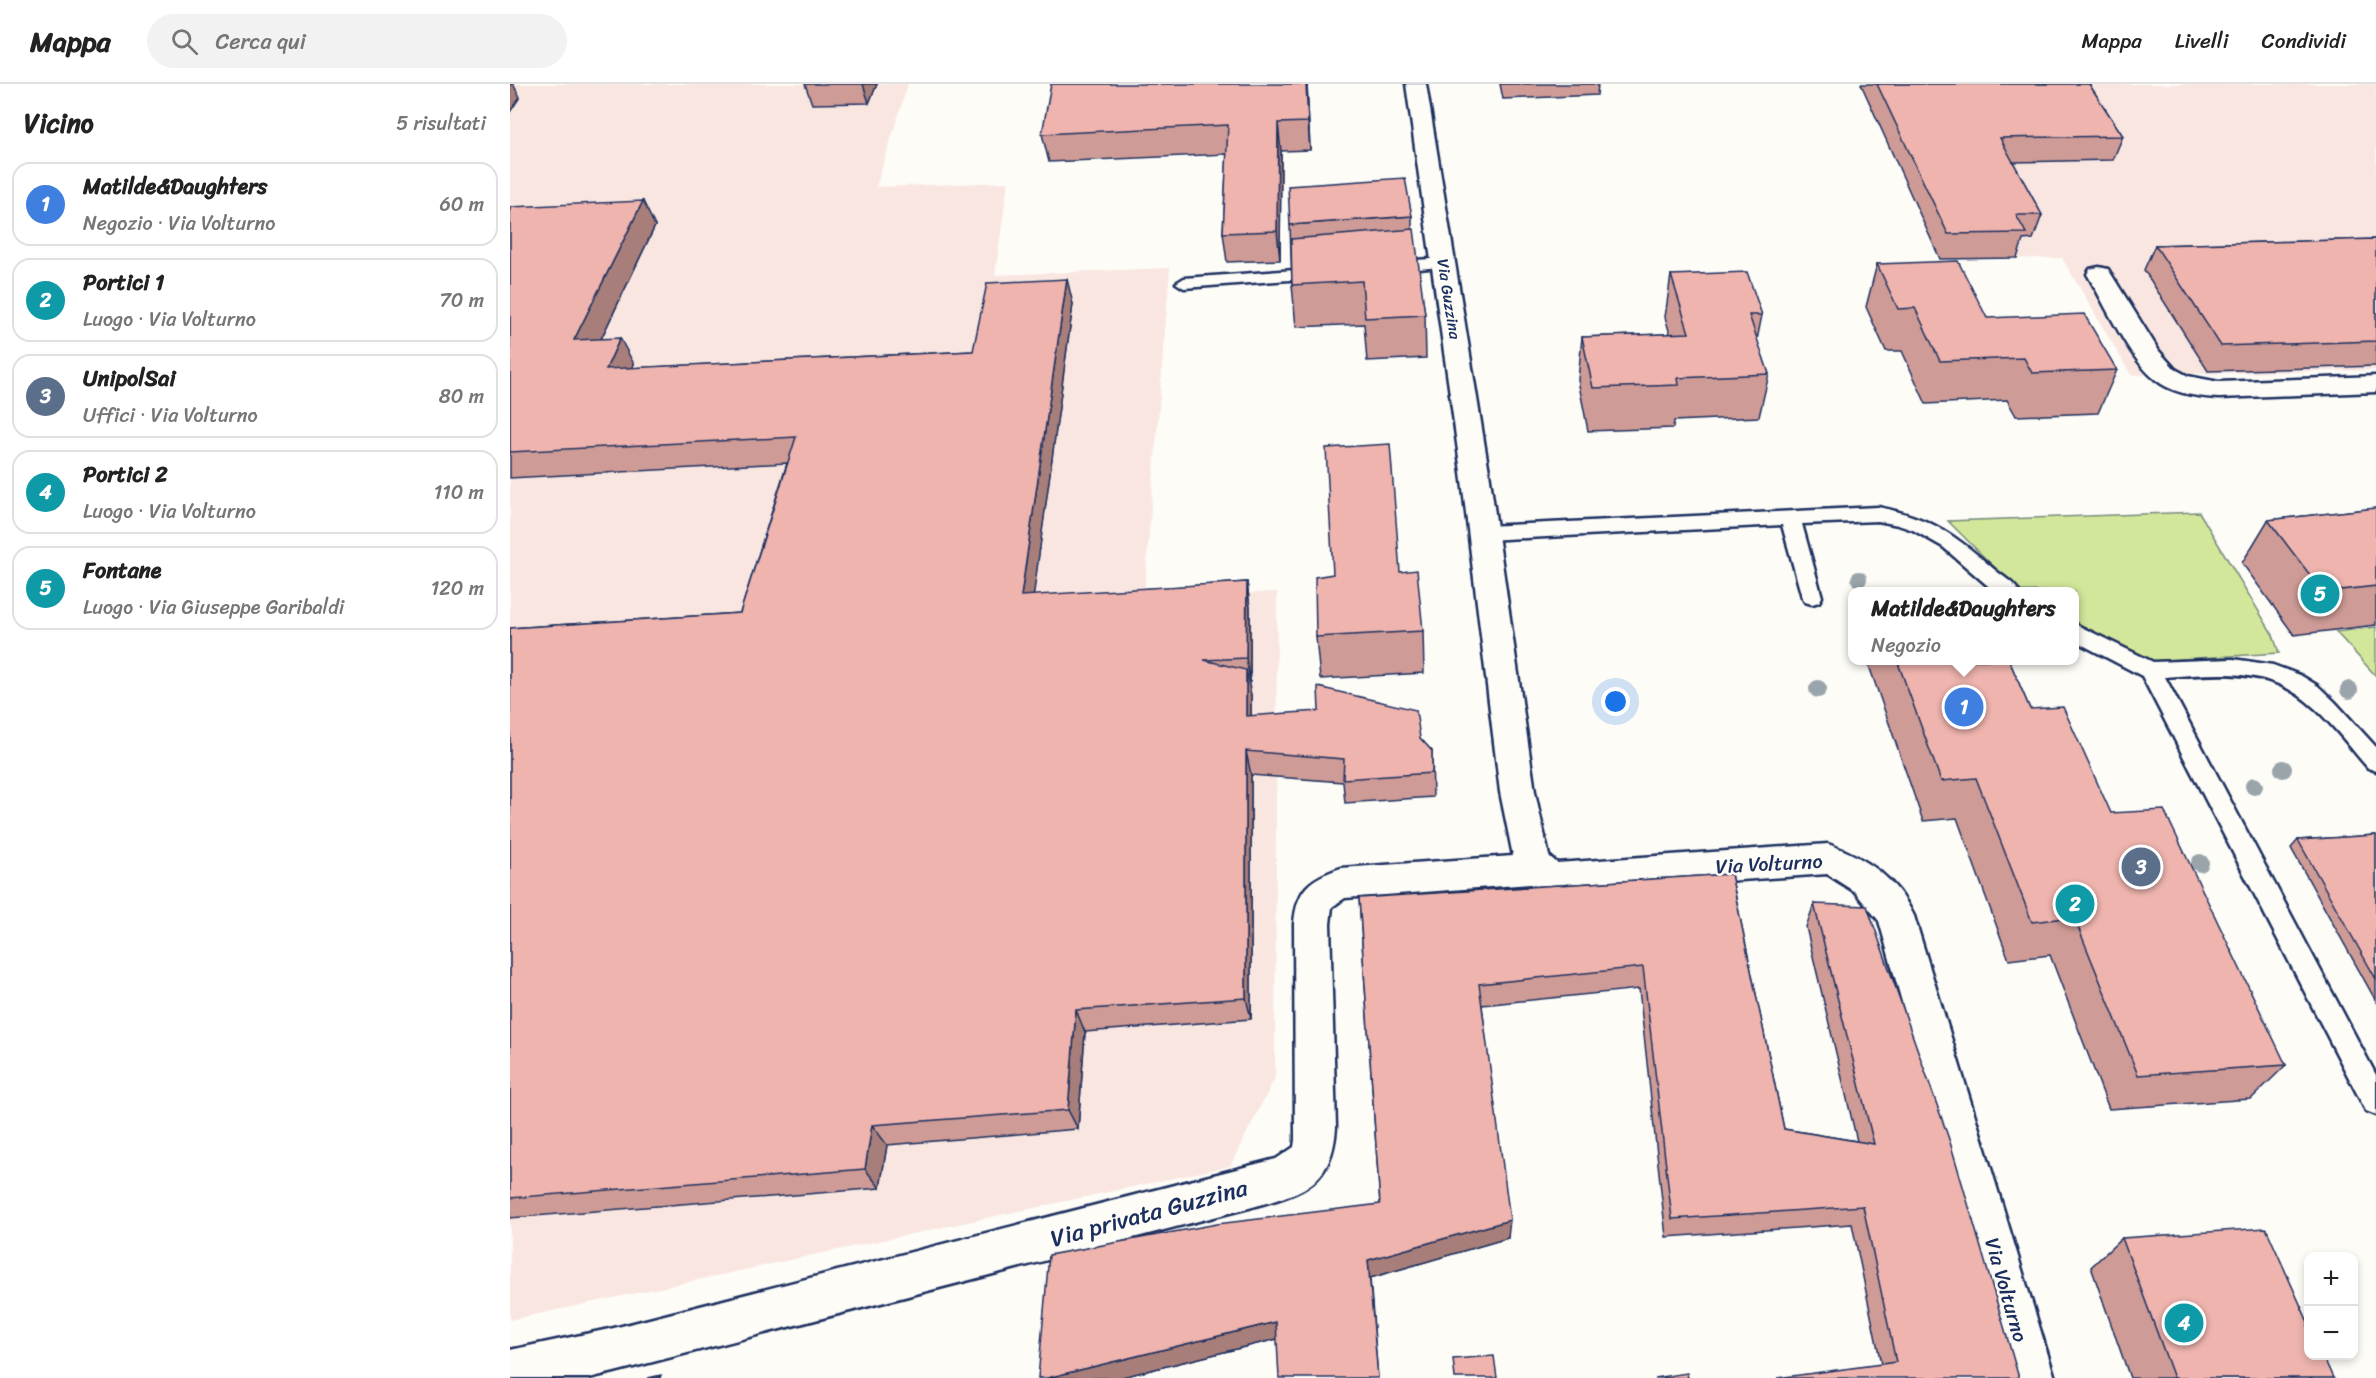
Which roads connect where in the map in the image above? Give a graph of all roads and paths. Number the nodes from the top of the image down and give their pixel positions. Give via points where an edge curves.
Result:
1 (1416, 84) edge
2 (1444, 263) junction
3 (1373, 269) edge
4 (1338, 272) edge
5 (2099, 274) dead end
6 (1184, 284) dead end
7 (2376, 384) edge
8 (1790, 518) junction
9 (1484, 523) junction
10 (2004, 587) edge
11 (1812, 597) dead end
12 (2079, 634) edge
13 (2150, 670) junction
14 (2376, 762) edge
15 (1537, 869) junction
16 (2376, 1102) edge
17 (510, 1373) edge
18 (2032, 1378) edge

1 - 2 street, Via Guzzina
2 - 3 lane
2 - 9 street, Via Guzzina
4 - 6 lane
5 - 7 street via 2159,369 2180,383 2219,390
8 - 9 lane
8 - 10 lane via 1878,514 1913,522 1943,535
8 - 11 lane
9 - 15 street via 1517,781 1528,845
12 - 13 lane
13 - 14 lane via 2234,666 2264,670 2295,682 2316,698
13 - 16 lane
15 - 17 street, Via privata Guzzina via 1341,883 1323,891 1314,902 1316,1128 1310,1159 1295,1170 1265,1183 1178,1206
15 - 18 street, Via Volturno via 1545,876 1557,878 1828,860 1847,865 1882,893 1896,916

